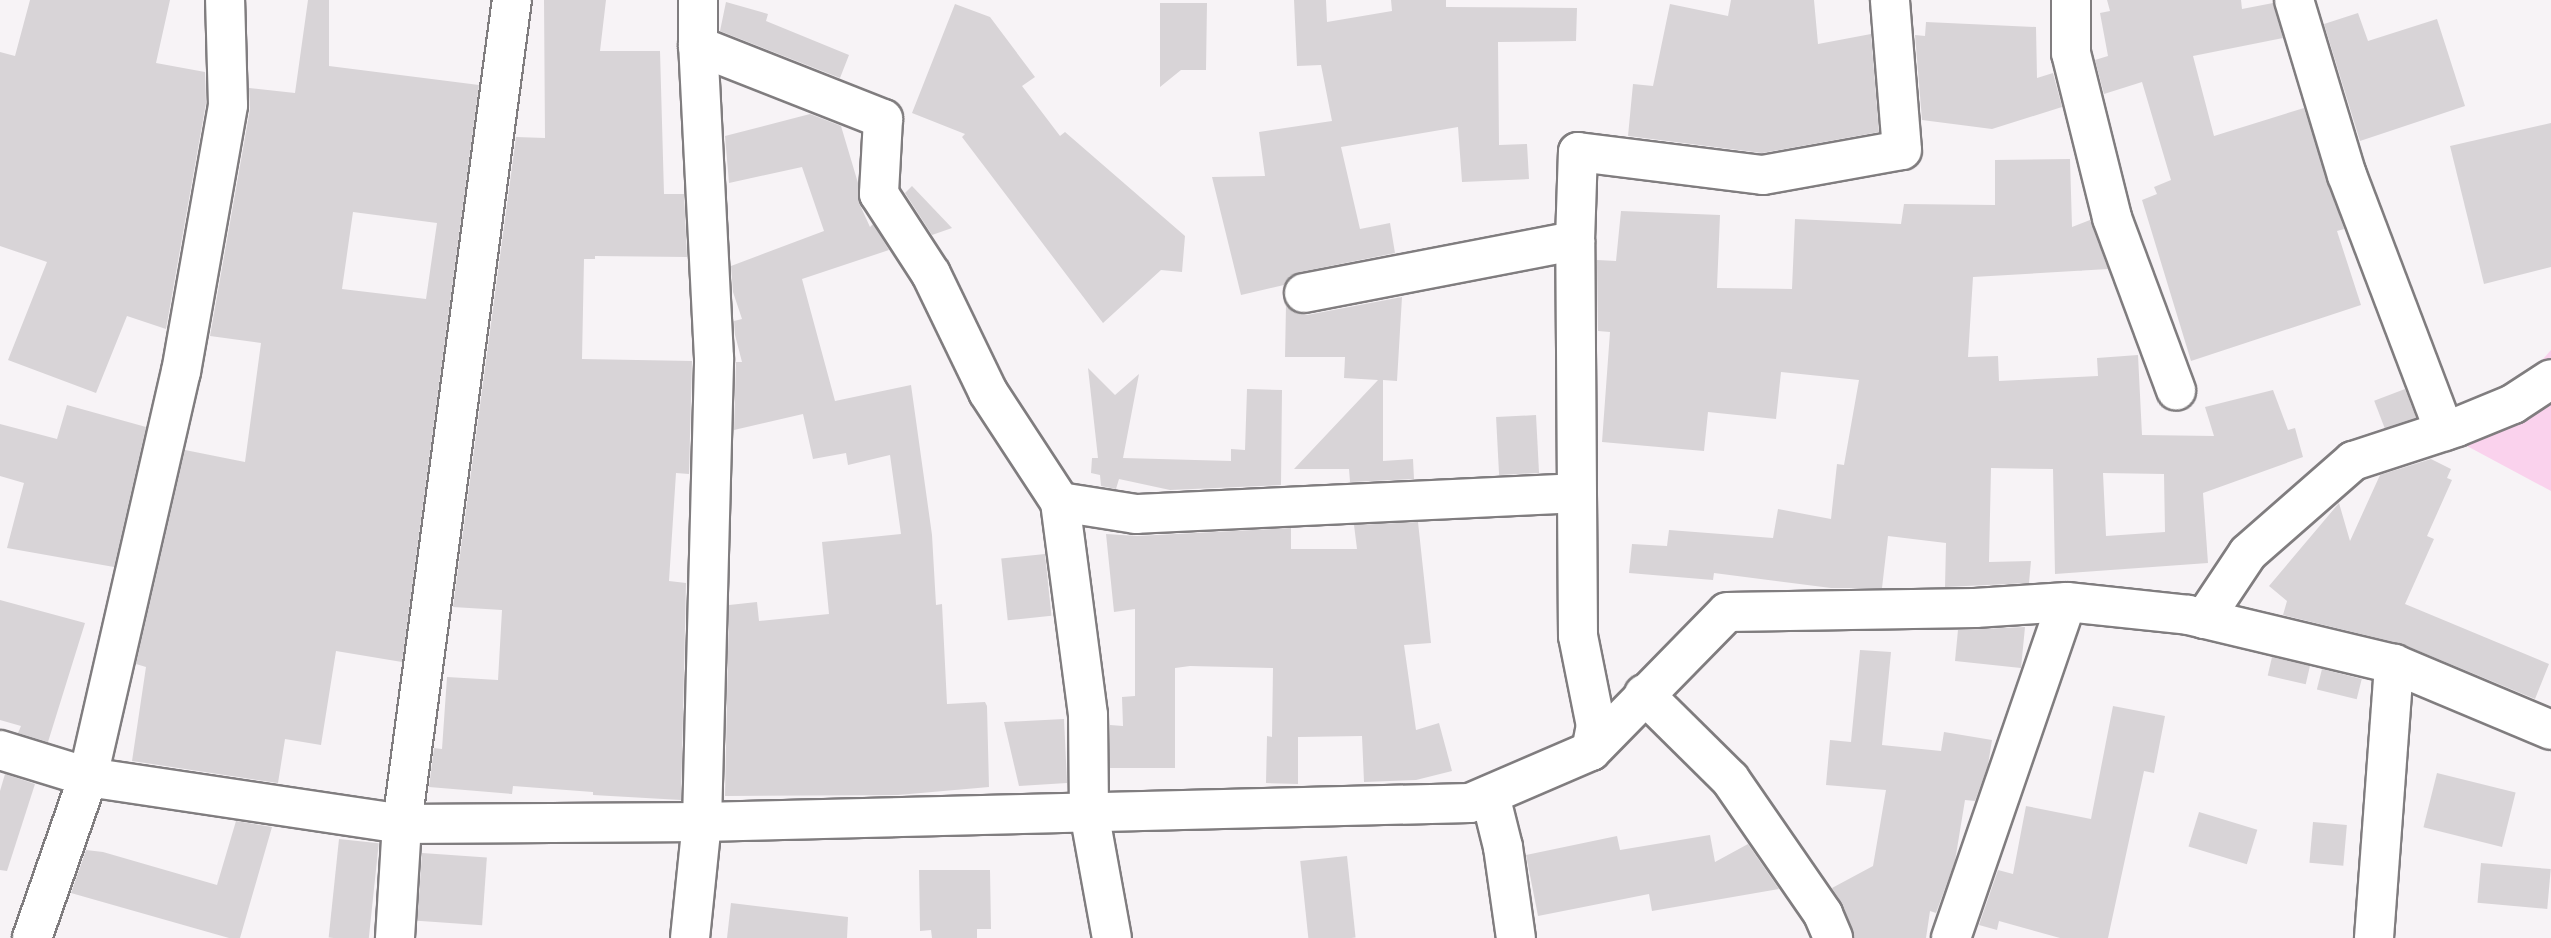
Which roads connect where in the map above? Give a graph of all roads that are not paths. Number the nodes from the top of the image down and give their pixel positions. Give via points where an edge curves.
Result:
1 (225, 0) edge
2 (512, 0) edge
3 (698, 0) edge
4 (1890, 0) edge
5 (2071, 0) edge
6 (2294, 0) edge
7 (698, 46) junction
8 (1575, 241) junction
9 (1304, 293) dead end
10 (2551, 379) edge
11 (2176, 390) dead end
12 (2444, 431) junction
13 (1576, 494) junction
14 (1060, 502) junction
15 (2067, 601) junction
16 (2204, 619) junction
17 (2394, 664) junction
18 (1644, 694) junction
19 (2551, 730) edge
20 (0, 750) edge
21 (1591, 751) junction
22 (88, 777) junction
23 (1490, 794) junction
24 (1089, 812) junction
25 (702, 822) junction
26 (402, 824) junction
27 (32, 938) edge
28 (395, 938) edge
29 (690, 938) edge
30 (1112, 938) edge
31 (1516, 938) edge
32 (1833, 938) edge
33 (1951, 938) edge
34 (2374, 938) edge

1 - 22 street via 228,105 181,372
2 - 26 street
3 - 7 street
4 - 8 street via 1902,150 1763,175 1578,152
5 - 11 street via 2071,52 2112,218
6 - 12 street via 2347,175
7 - 14 street via 883,119 879,194 931,274 988,392
7 - 25 street via 714,358
8 - 9 street
8 - 13 street
10 - 12 street via 2513,404
12 - 16 street via 2353,461 2248,553
13 - 14 street via 1136,514
13 - 21 street via 1578,636 1596,726
14 - 24 street via 1088,715
15 - 16 street
15 - 18 street via 1975,608 1727,612
15 - 33 street
16 - 17 street
17 - 19 street
17 - 34 street
18 - 21 street
18 - 32 street via 1730,779 1823,914
20 - 22 street
21 - 23 street
22 - 26 street
22 - 27 street
23 - 24 street via 1470,803
23 - 31 street
24 - 25 street
24 - 30 street
25 - 26 street
25 - 29 street
26 - 28 street

